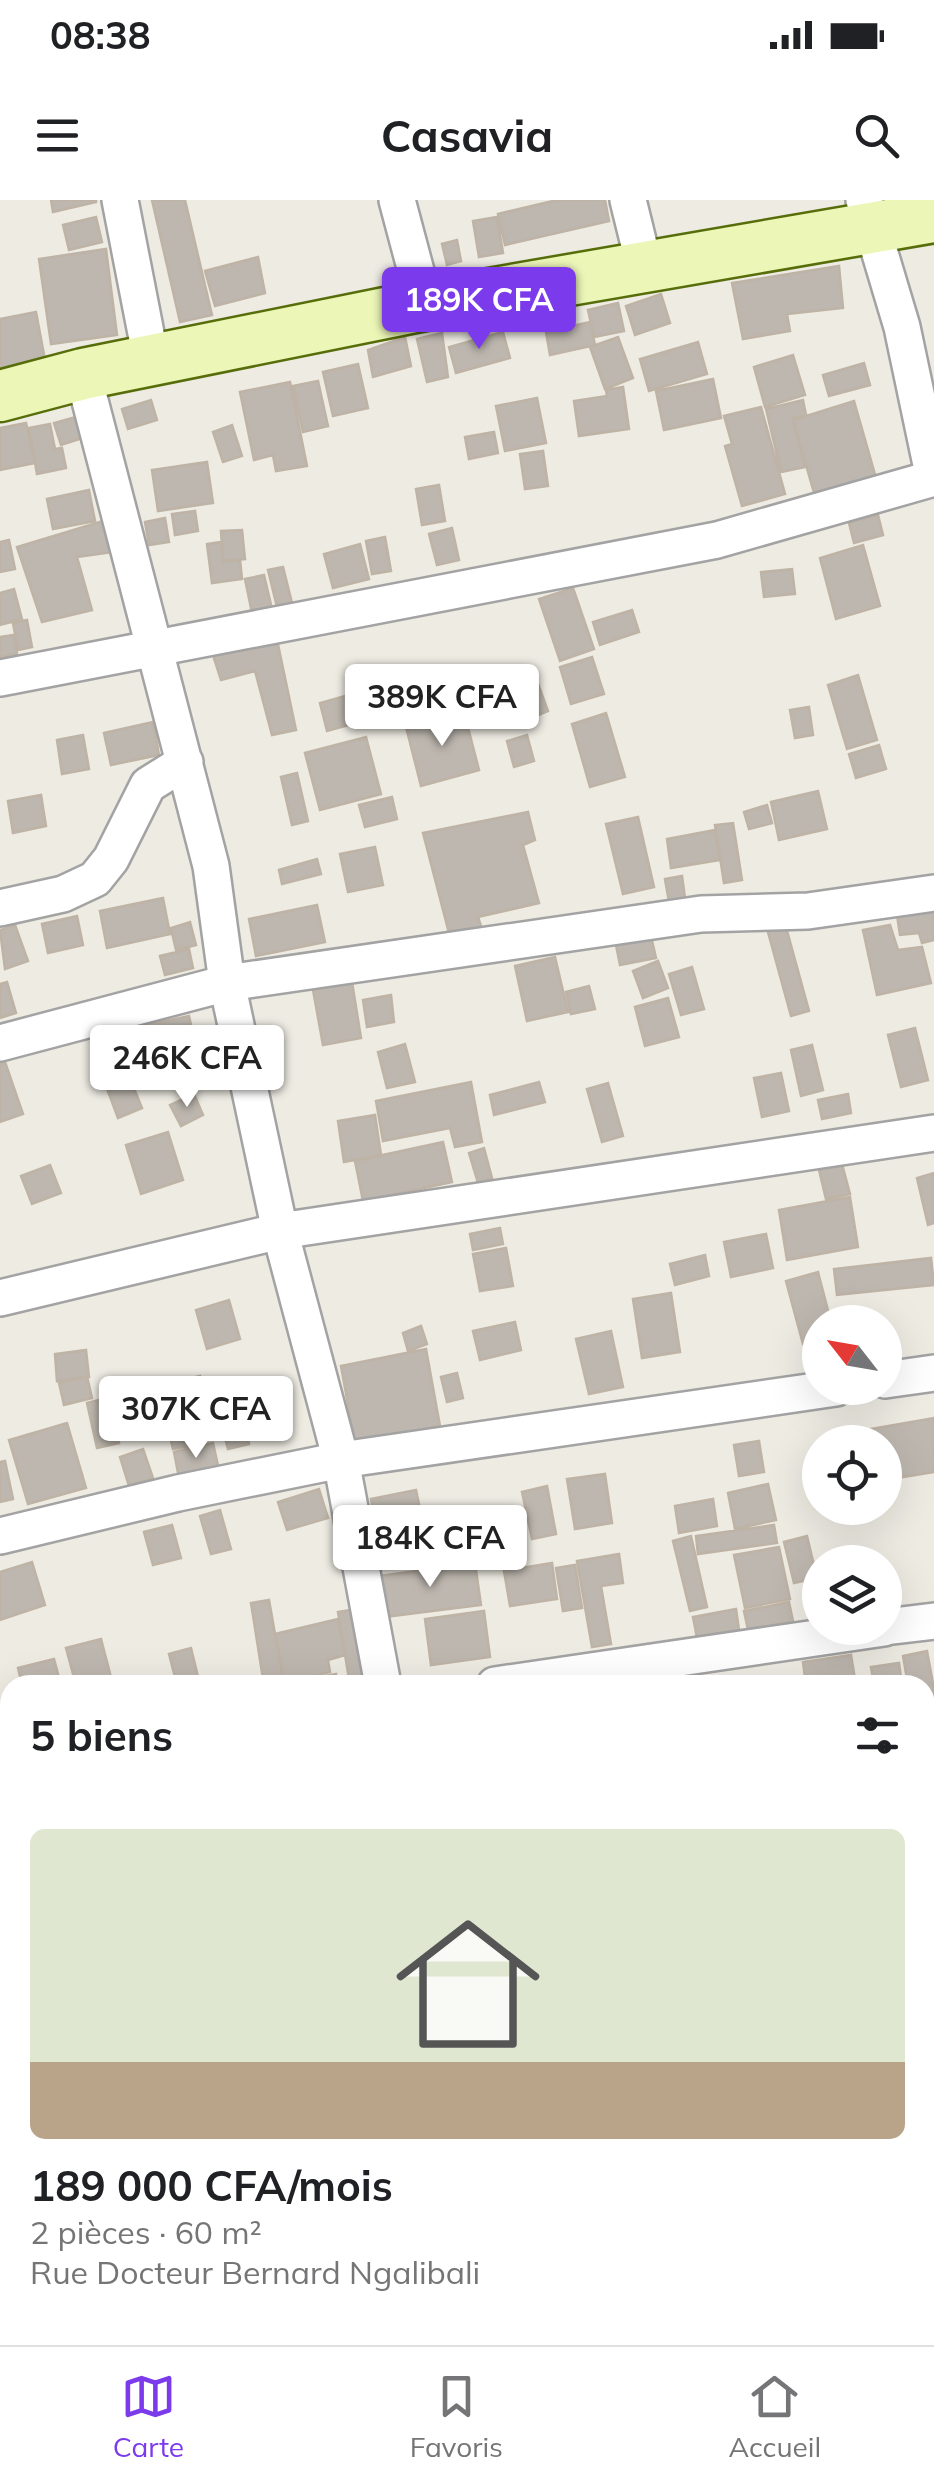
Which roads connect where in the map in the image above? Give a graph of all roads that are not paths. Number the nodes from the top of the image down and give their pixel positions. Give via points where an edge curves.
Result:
1 (120, 200) edge
2 (397, 200) edge
3 (628, 200) edge
4 (867, 214) edge
5 (934, 217) edge
6 (645, 269) junction
7 (426, 306) junction
8 (151, 360) junction
9 (83, 374) junction
10 (0, 396) edge
11 (934, 478) edge
12 (158, 647) junction
13 (0, 678) edge
14 (186, 762) junction
15 (934, 893) edge
16 (0, 908) edge
17 (227, 983) junction
18 (0, 1043) edge
19 (934, 1134) edge
20 (280, 1230) junction
21 (0, 1298) edge
22 (934, 1373) edge
23 (902, 1378) edge
24 (802, 1393) edge
25 (341, 1460) junction
26 (0, 1536) edge
27 (934, 1621) edge
28 (902, 1625) edge
29 (802, 1639) edge
30 (381, 1675) edge
31 (563, 1675) edge

1 - 8 street
2 - 7 street
3 - 6 street
4 - 5 street
4 - 6 street
4 - 11 street via 902,327
6 - 7 street
7 - 8 street
8 - 9 street
9 - 10 street
9 - 12 street
11 - 12 street via 717,540
12 - 13 street
12 - 14 street
14 - 16 street via 148,785 95,879 63,894
14 - 17 street via 211,866
15 - 17 street via 808,911 701,914
17 - 18 street
17 - 20 street
19 - 20 street
20 - 21 street
20 - 25 street
22 - 23 street
24 - 25 street
25 - 26 street
25 - 30 street
27 - 28 street
29 - 31 street

